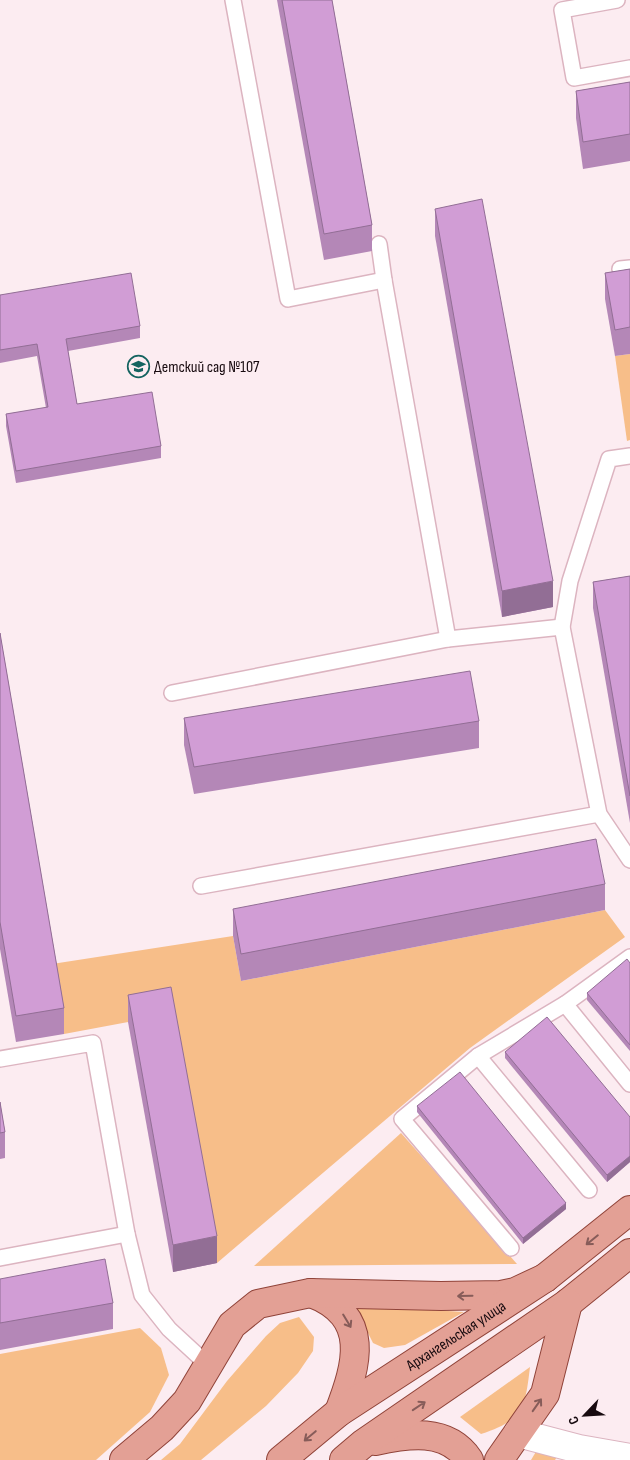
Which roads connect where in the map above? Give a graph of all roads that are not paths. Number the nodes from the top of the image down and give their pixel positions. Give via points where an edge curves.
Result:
1 (233, 0) edge
2 (617, 0) edge
3 (630, 68) edge
4 (379, 244) dead end
5 (384, 280) junction
6 (630, 456) edge
7 (562, 627) junction
8 (448, 639) junction
9 (172, 692) dead end
10 (599, 814) junction
11 (630, 860) edge
12 (201, 886) dead end
13 (630, 957) edge
14 (565, 1004) junction
15 (478, 1056) junction
16 (0, 1059) edge
17 (630, 1084) edge
18 (589, 1190) dead end
19 (630, 1210) edge
20 (127, 1234) junction
21 (511, 1248) dead end
22 (630, 1253) edge
23 (0, 1258) edge
24 (545, 1278) junction
25 (310, 1293) junction
26 (568, 1303) junction
27 (208, 1365) junction
28 (339, 1412) junction
29 (518, 1434) junction
30 (354, 1451) edge
31 (630, 1458) edge
32 (124, 1460) edge
33 (282, 1460) edge
34 (469, 1460) edge
35 (499, 1460) edge

1 - 5 lane via 288,299
2 - 3 lane via 562,10 574,78
4 - 5 lane
5 - 8 lane
6 - 7 lane via 609,459 570,582
7 - 8 lane
7 - 10 lane
8 - 9 lane
10 - 11 lane
10 - 12 lane
13 - 14 lane
14 - 15 lane
14 - 17 lane
15 - 18 lane
15 - 21 lane via 402,1119
16 - 20 lane via 93,1043
19 -> 24 main road, Архангельская улица
20 - 23 lane
20 - 27 lane via 142,1295 169,1329
22 - 26 main road
24 -> 25 main road via 502,1295
24 - 28 main road, Архангельская улица
25 - 27 main road via 258,1304 232,1325
25 -> 28 main road via 337,1306 353,1331 356,1356
29 -> 26 main road via 545,1394
30 -> 26 main road
27 - 32 main road via 188,1400 162,1428
28 -> 33 main road, Архангельская улица
29 - 31 street
29 - 35 main road
30 - 34 main road via 408,1434 444,1440

